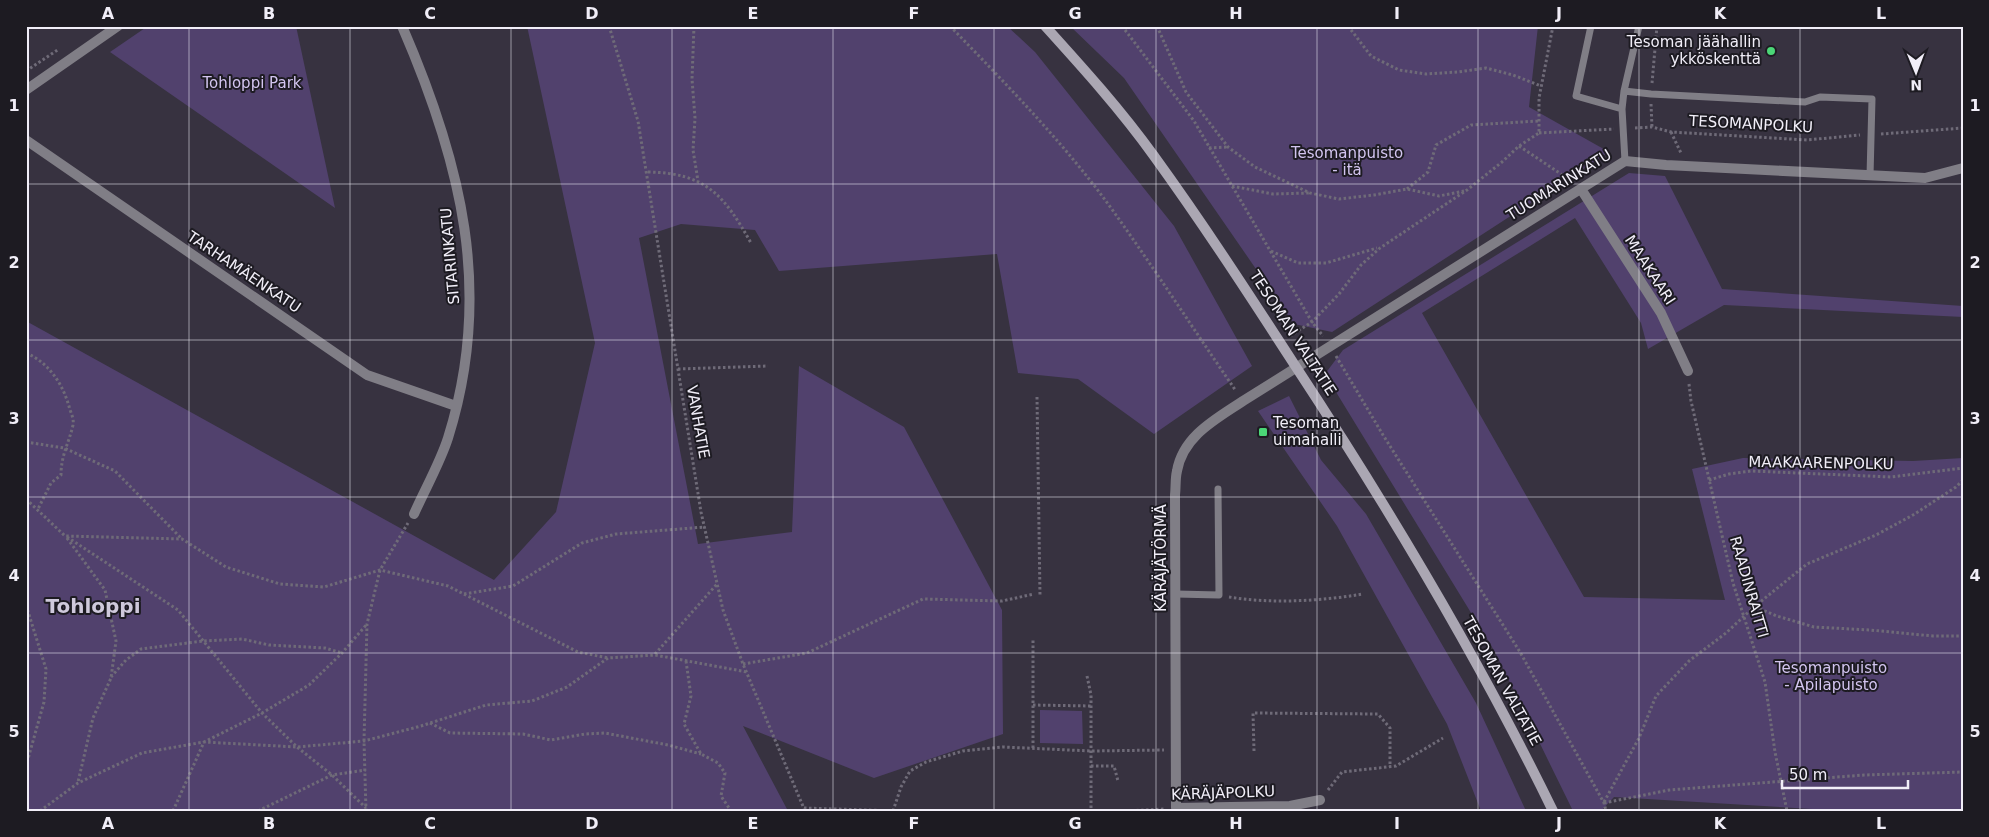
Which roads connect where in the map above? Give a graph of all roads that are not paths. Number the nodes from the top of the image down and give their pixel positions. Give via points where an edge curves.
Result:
1 (118, 26) edge
2 (402, 26) edge
3 (1045, 26) edge
4 (1591, 26) edge
5 (1639, 26) edge
6 (26, 90) edge
7 (1624, 91) junction
8 (1622, 110) junction
9 (26, 140) edge
10 (1625, 161) junction
11 (1963, 168) edge
12 (1870, 176) junction
13 (1577, 191) junction
14 (1296, 367) junction
15 (1688, 370) road end
16 (456, 406) junction
17 (1218, 489) dead end
18 (414, 514) road end
19 (1176, 594) junction
20 (1320, 800) road end
21 (1176, 808) joint
22 (1290, 808) edge
23 (1553, 811) edge

1 - 6 street
2 - 16 street, SITARINKATU via 435,111 464,215 470,286 469,337
3 - 14 main road, TESOMAN VALTATIE via 1100,87 1153,154
4 - 8 lane via 1576,96
5 - 7 lane
7 - 8 lane
7 - 12 lane via 1805,102 1820,97 1872,99
8 - 10 lane
9 - 16 street, TARHAMÄENKATU via 367,374
10 - 12 street, TUOMARINKATU
10 - 13 street, TUOMARINKATU
11 - 12 street, TUOMARINKATU via 1925,178
13 - 14 street, TUOMARINKATU
13 - 15 street, MAAKAARI via 1661,314
14 - 19 street, KÄRÄJÄTÖRMÄ via 1203,429 1191,440 1181,457 1176,472 1175,495
14 - 23 main road, TESOMAN VALTATIE via 1348,446 1449,614
16 - 18 street, SITARINKATU via 448,439
17 - 19 lane via 1219,595
19 - 21 street, KÄRÄJÄTÖRMÄ
20 - 22 street, KÄRÄJÄPOLKU
21 - 22 street, KÄRÄJÄPOLKU

